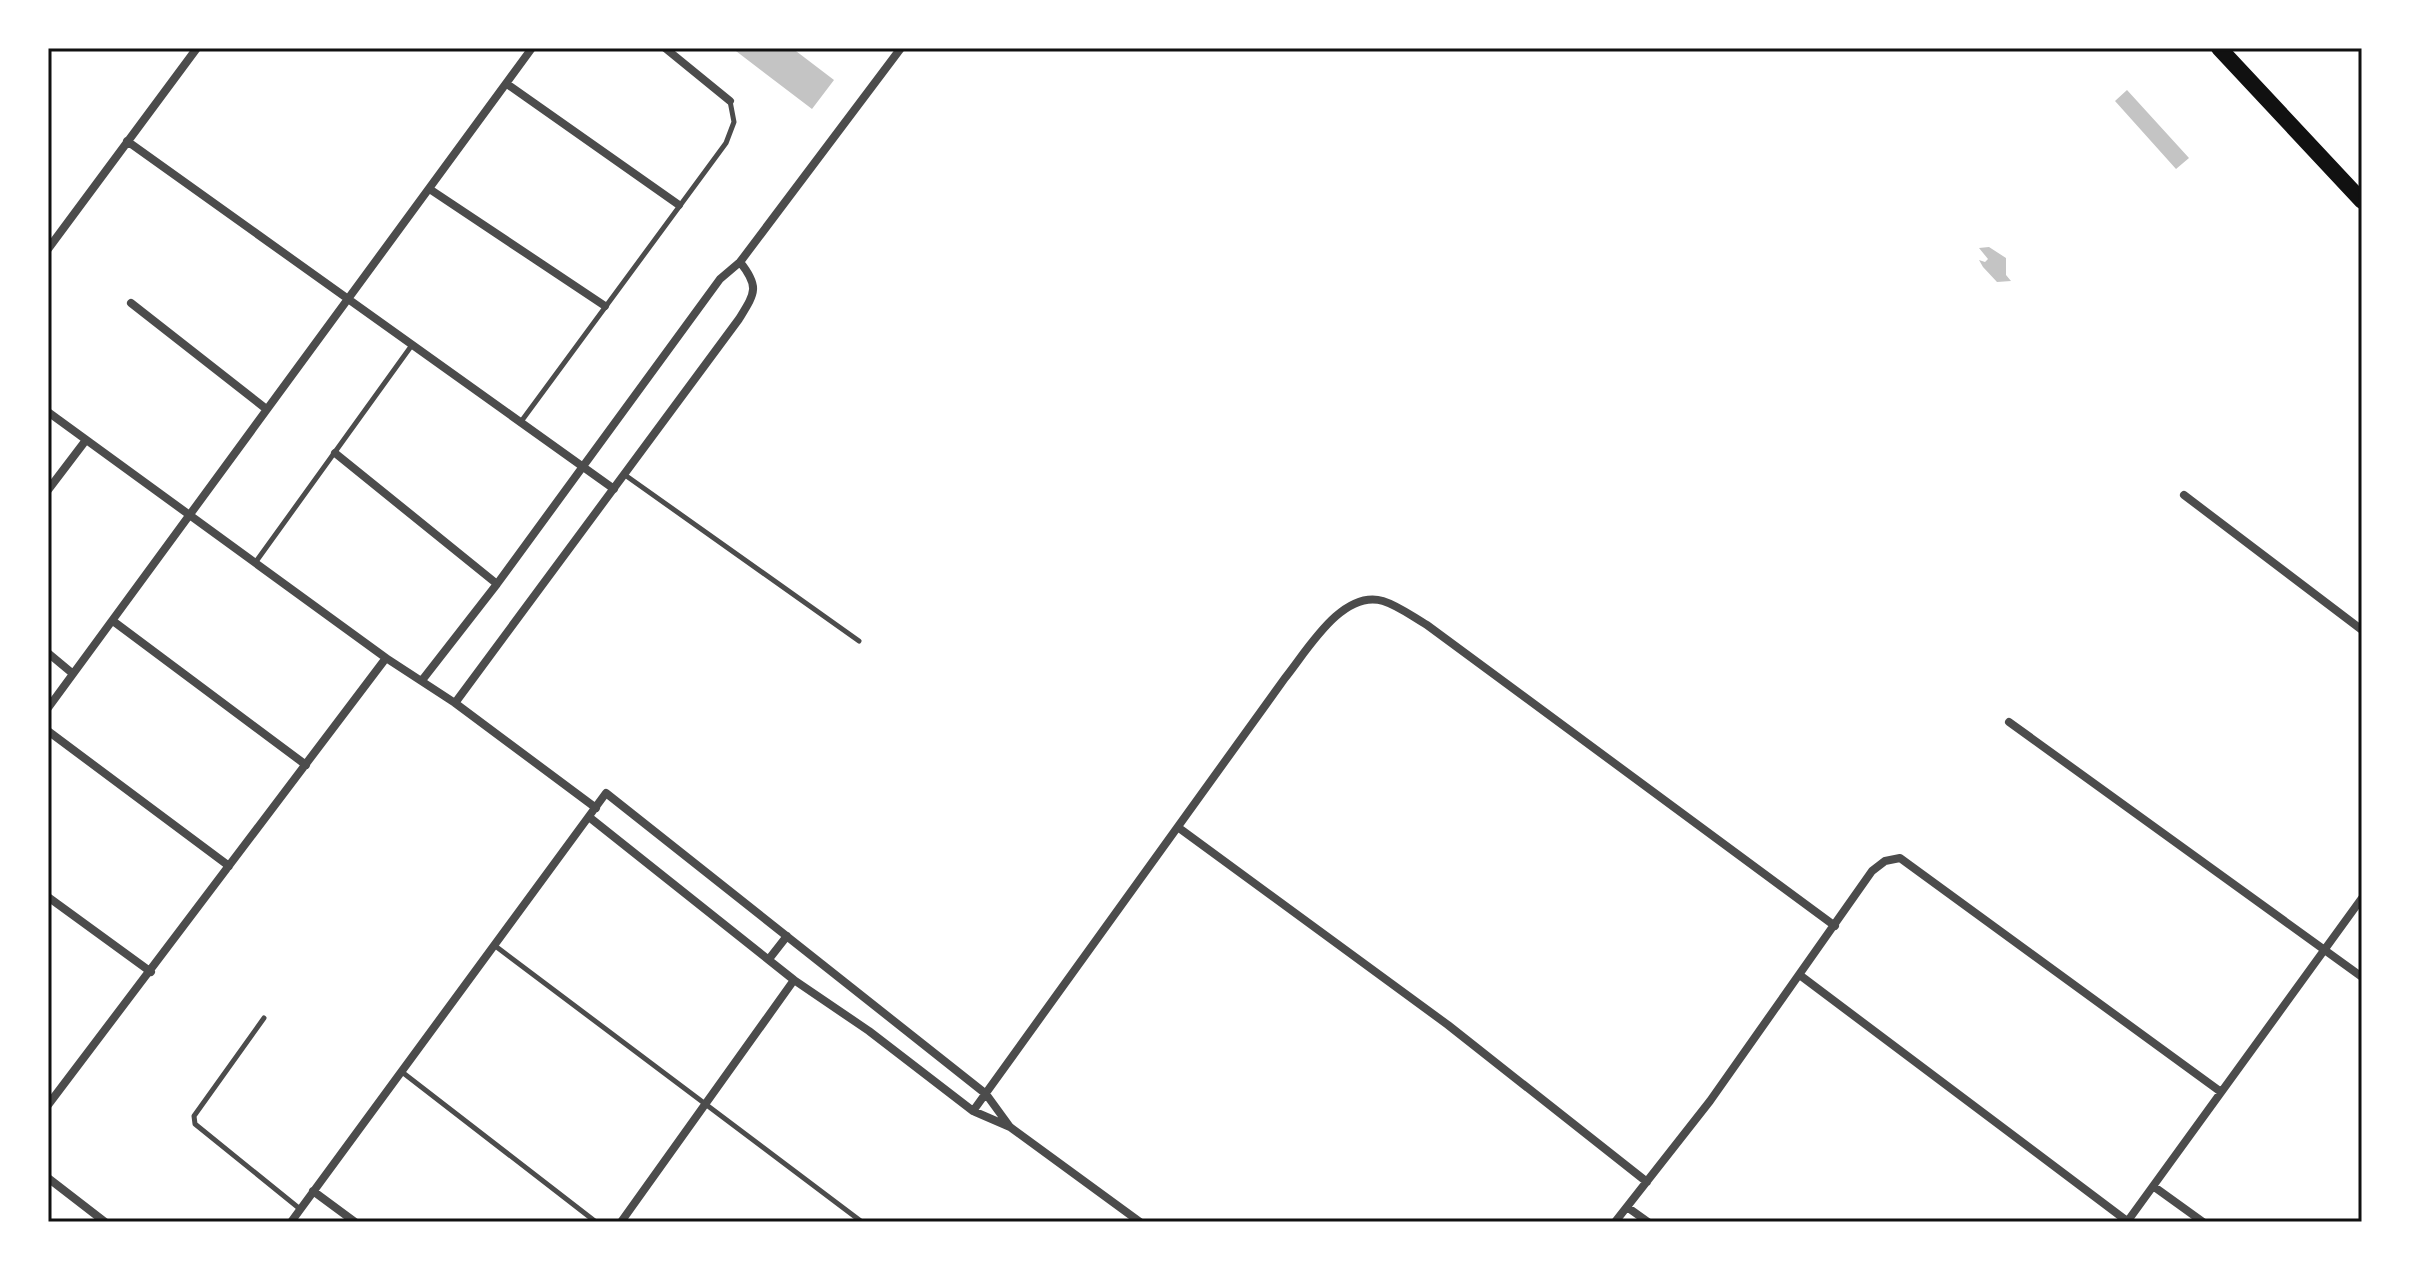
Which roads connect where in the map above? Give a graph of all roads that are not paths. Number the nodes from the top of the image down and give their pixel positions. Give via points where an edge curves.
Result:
1 (197, 48) edge
2 (532, 48) edge
3 (665, 48) edge
4 (901, 48) edge
5 (2219, 48) edge
6 (507, 84) junction
7 (730, 101) joint
8 (127, 141) junction
9 (431, 190) junction
10 (2362, 201) edge
11 (679, 205) junction
12 (48, 249) edge
13 (740, 262) junction
14 (351, 298) junction
15 (131, 303) dead end
16 (605, 306) junction
17 (413, 344) junction
18 (265, 408) junction
19 (48, 412) edge
20 (519, 424) junction
21 (86, 440) junction
22 (335, 453) junction
23 (582, 467) junction
24 (625, 475) junction
25 (614, 489) junction
26 (48, 490) edge
27 (2184, 495) dead end
28 (188, 515) junction
29 (255, 563) junction
30 (497, 584) junction
31 (113, 621) junction
32 (2362, 630) edge
33 (859, 641) dead end
34 (48, 653) edge
35 (386, 658) junction
36 (72, 673) junction
37 (423, 679) junction
38 (455, 703) junction
39 (48, 708) edge
40 (2009, 722) dead end
41 (48, 731) edge
42 (306, 765) junction
43 (596, 808) junction
44 (589, 817) junction
45 (1179, 828) junction
46 (229, 866) junction
47 (48, 897) edge
48 (2362, 898) edge
49 (1835, 926) junction
50 (787, 936) junction
51 (493, 944) junction
52 (2324, 951) junction
53 (769, 959) junction
54 (151, 972) junction
55 (1801, 976) junction
56 (2362, 977) edge
57 (794, 980) junction
58 (264, 1018) dead end
59 (401, 1072) junction
60 (2221, 1092) junction
61 (986, 1094) junction
62 (48, 1105) edge
63 (706, 1106) junction
64 (973, 1111) junction
65 (1010, 1127) junction
66 (48, 1178) edge
67 (1647, 1182) junction
68 (2153, 1186) junction
69 (313, 1191) junction
70 (1627, 1207) junction
71 (300, 1209) junction
72 (105, 1222) edge
73 (291, 1222) edge
74 (355, 1222) edge
75 (596, 1222) edge
76 (621, 1222) edge
77 (862, 1222) edge
78 (1140, 1222) edge
79 (1615, 1222) edge
80 (1648, 1222) edge
81 (2127, 1222) edge
82 (2203, 1222) edge

1 - 8 street
2 - 6 street
3 - 7 street
4 - 13 street
5 - 10 main road
6 - 9 street
6 - 11 street
7 - 11 lane via 734,122 726,143
8 - 12 street
8 - 14 street
9 - 14 street
9 - 16 street
11 - 16 lane
13 - 23 street via 720,279
13 - 24 street via 753,278 751,300
14 - 17 street
14 - 18 street
15 - 18 street
16 - 20 lane
17 - 20 street
17 - 22 lane
18 - 28 street
19 - 21 street
20 - 23 street
21 - 26 street
21 - 28 street
22 - 29 lane
22 - 30 street
23 - 25 street
23 - 30 street
24 - 25 street
24 - 33 lane
25 - 38 street
27 - 32 street
28 - 29 street
28 - 31 street
29 - 35 street
30 - 37 street
31 - 36 street
31 - 42 street
34 - 36 street
35 - 37 street
35 - 42 street
36 - 39 street
37 - 38 street
38 - 43 street
40 - 52 street
41 - 46 street
42 - 46 street
43 - 44 street
43 - 50 street via 606,793
44 - 51 street
44 - 53 street
45 - 49 street via 1335,619 1364,600 1384,601 1427,625
45 - 61 street
45 - 67 street via 1448,1025
46 - 54 street
47 - 54 street
48 - 52 street
49 - 55 street
49 - 60 street via 1872,871 1900,858
50 - 53 street
50 - 61 street
51 - 59 street
51 - 63 lane
52 - 56 street
52 - 60 street
53 - 57 street
54 - 62 street
55 - 67 street
55 - 81 street
57 - 63 street
57 - 64 street
58 - 71 lane via 194,1116 195,1124
59 - 69 street
59 - 75 lane
60 - 68 street
61 - 64 street
61 - 65 street
63 - 76 street
63 - 77 lane
64 - 65 street
65 - 78 street
66 - 72 street
67 - 70 street
68 - 81 street
68 - 82 street
69 - 71 street
69 - 74 street
70 - 79 street
70 - 80 street
71 - 73 street

